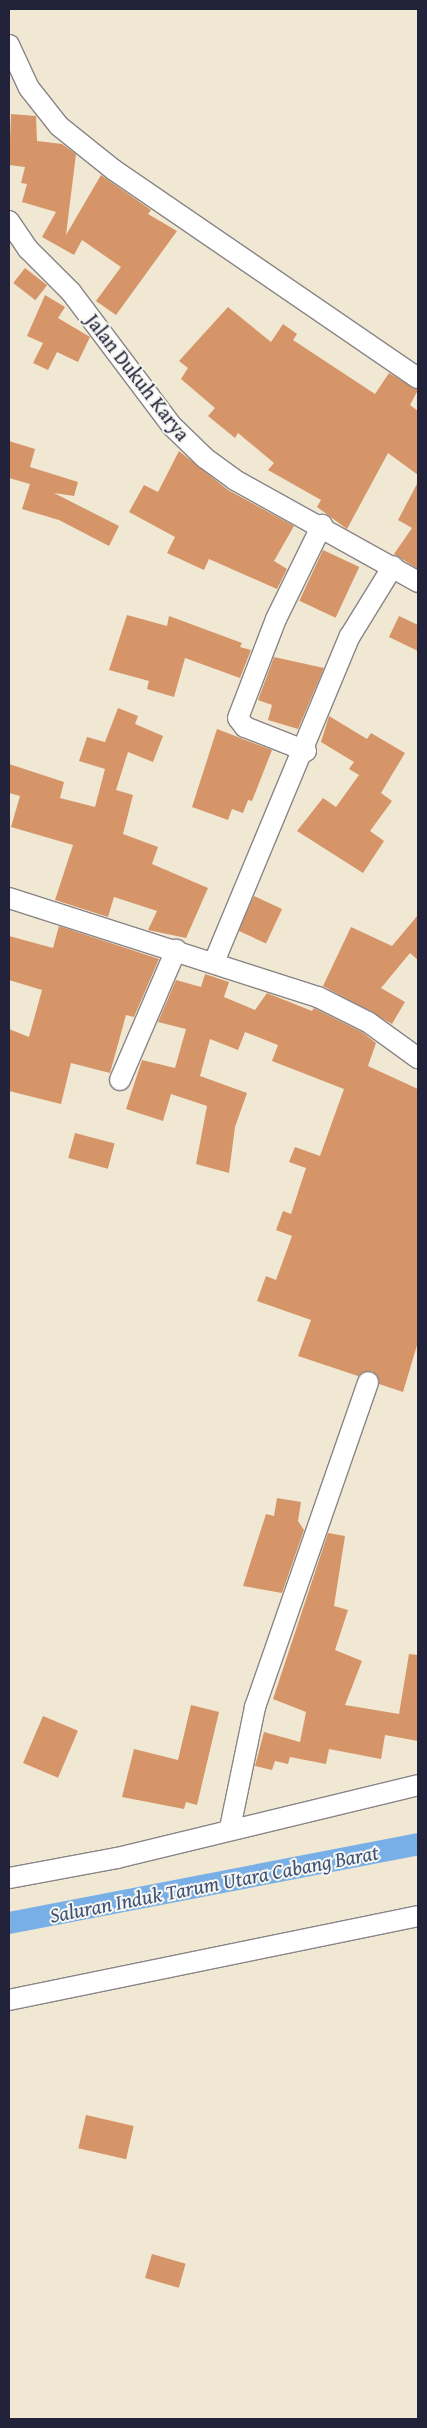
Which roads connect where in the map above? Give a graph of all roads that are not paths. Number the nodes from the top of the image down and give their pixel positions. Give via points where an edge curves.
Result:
1 (9, 45) edge
2 (9, 221) edge
3 (418, 378) edge
4 (322, 525) junction
5 (393, 566) junction
6 (418, 582) edge
7 (306, 751) junction
8 (9, 898) edge
9 (176, 950) junction
10 (214, 962) junction
11 (418, 1058) edge
12 (120, 1080) dead end
13 (368, 1382) dead end
14 (418, 1785) edge
15 (230, 1828) junction
16 (9, 1878) edge
17 (418, 1916) edge
18 (9, 2000) edge

1 - 3 street via 29,88 59,126 114,170
2 - 4 street, Jalan Dukuh Karya via 28,249 71,292 172,426 235,480
4 - 5 street, Jalan Dukuh Karya
4 - 7 street via 276,619 238,718 245,727
5 - 6 street, Jalan Dukuh Karya
5 - 7 street via 350,636
7 - 10 street
8 - 9 street
9 - 10 street
9 - 12 street
10 - 11 street via 333,1003
13 - 15 street via 255,1707
14 - 15 street
15 - 16 street via 117,1858
17 - 18 street

